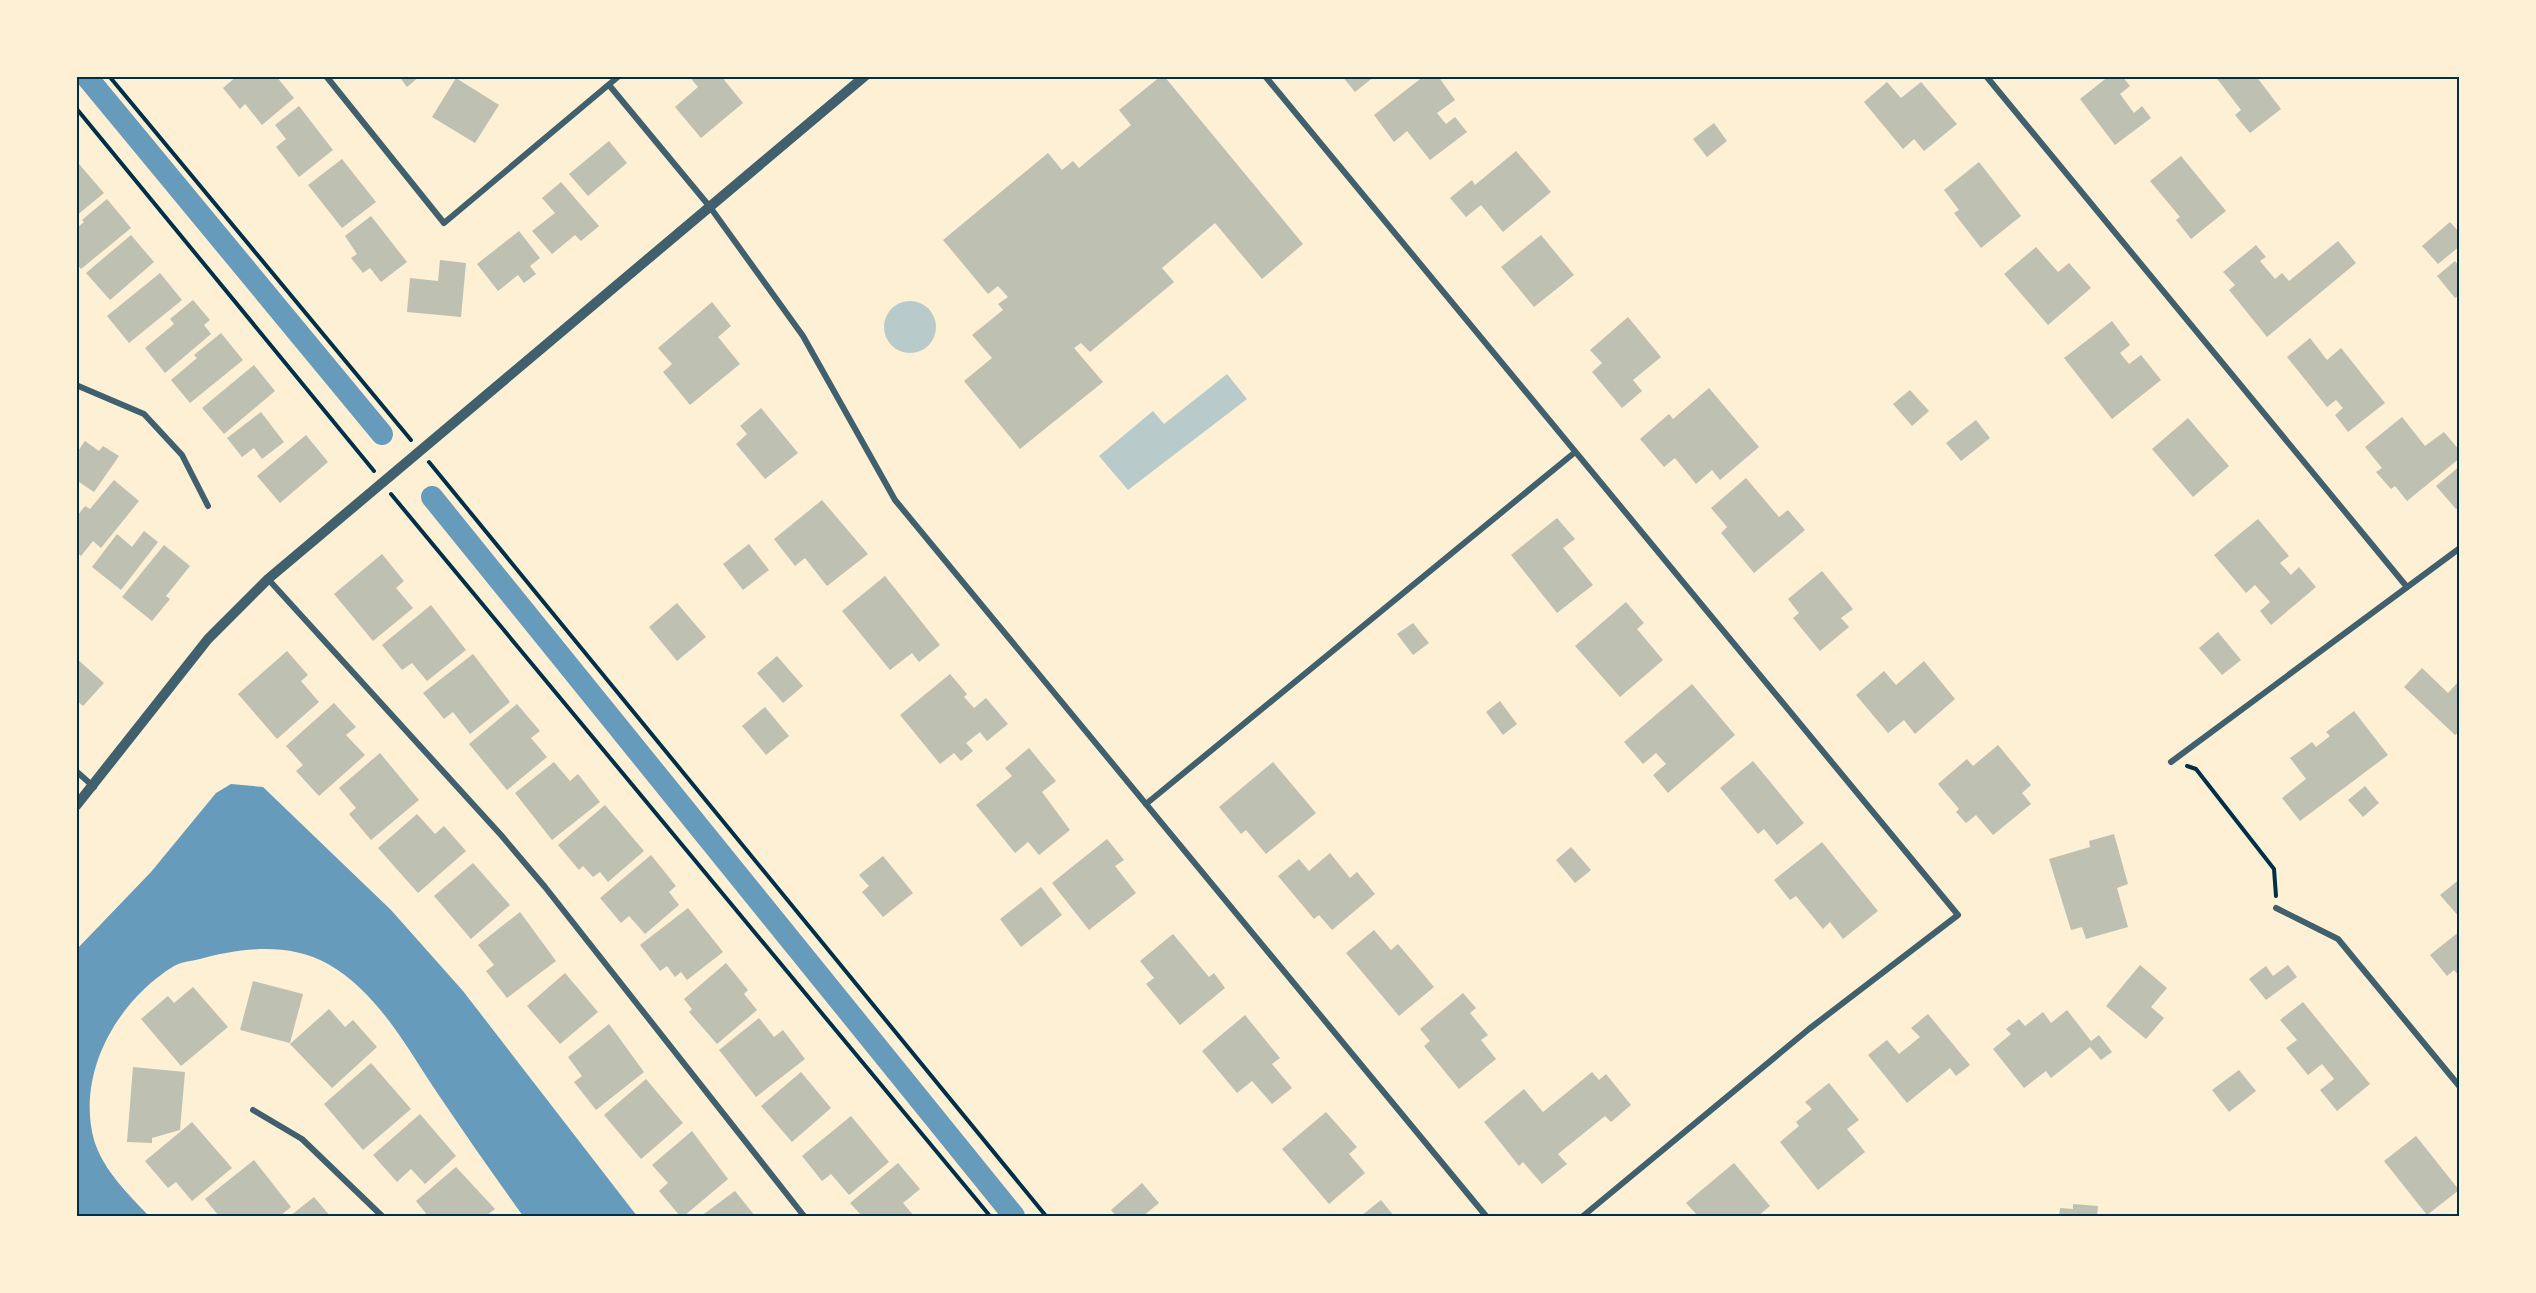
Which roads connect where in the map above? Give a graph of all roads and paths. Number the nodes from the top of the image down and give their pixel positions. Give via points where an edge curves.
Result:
1 (109, 76) edge
2 (326, 76) edge
3 (619, 76) edge
4 (865, 76) edge
5 (1265, 76) edge
6 (1986, 76) edge
7 (609, 84) junction
8 (76, 108) edge
9 (710, 207) junction
10 (76, 385) edge
11 (1574, 453) junction
12 (417, 454) junction
13 (387, 480) junction
14 (208, 506) dead end
15 (2460, 548) edge
16 (268, 579) junction
17 (2407, 587) junction
18 (2171, 762) joint
19 (76, 771) edge
20 (94, 787) junction
21 (1146, 804) junction
22 (76, 806) edge
23 (2276, 909) joint
24 (2460, 1087) edge
25 (253, 1110) dead end
26 (382, 1216) edge
27 (804, 1216) edge
28 (990, 1216) edge
29 (1046, 1216) edge
30 (1486, 1216) edge
31 (1583, 1216) edge

1 - 12 path
2 - 7 street via 444,223
3 - 7 street
4 - 9 street
5 - 11 street
6 - 17 street
7 - 9 street
8 - 13 path
9 - 12 street
9 - 21 street via 803,336 895,500
10 - 14 street via 144,414 182,455
11 - 21 street
11 - 31 street via 1958,915 1809,1029
12 - 13 street
12 - 29 path
13 - 16 street
13 - 28 path
15 - 17 street
16 - 20 street via 208,639
16 - 27 street via 545,887
17 - 18 street
18 - 23 path via 2196,769 2274,869
19 - 20 street
20 - 22 street
21 - 30 street
23 - 24 street via 2338,939
25 - 26 street via 302,1139

